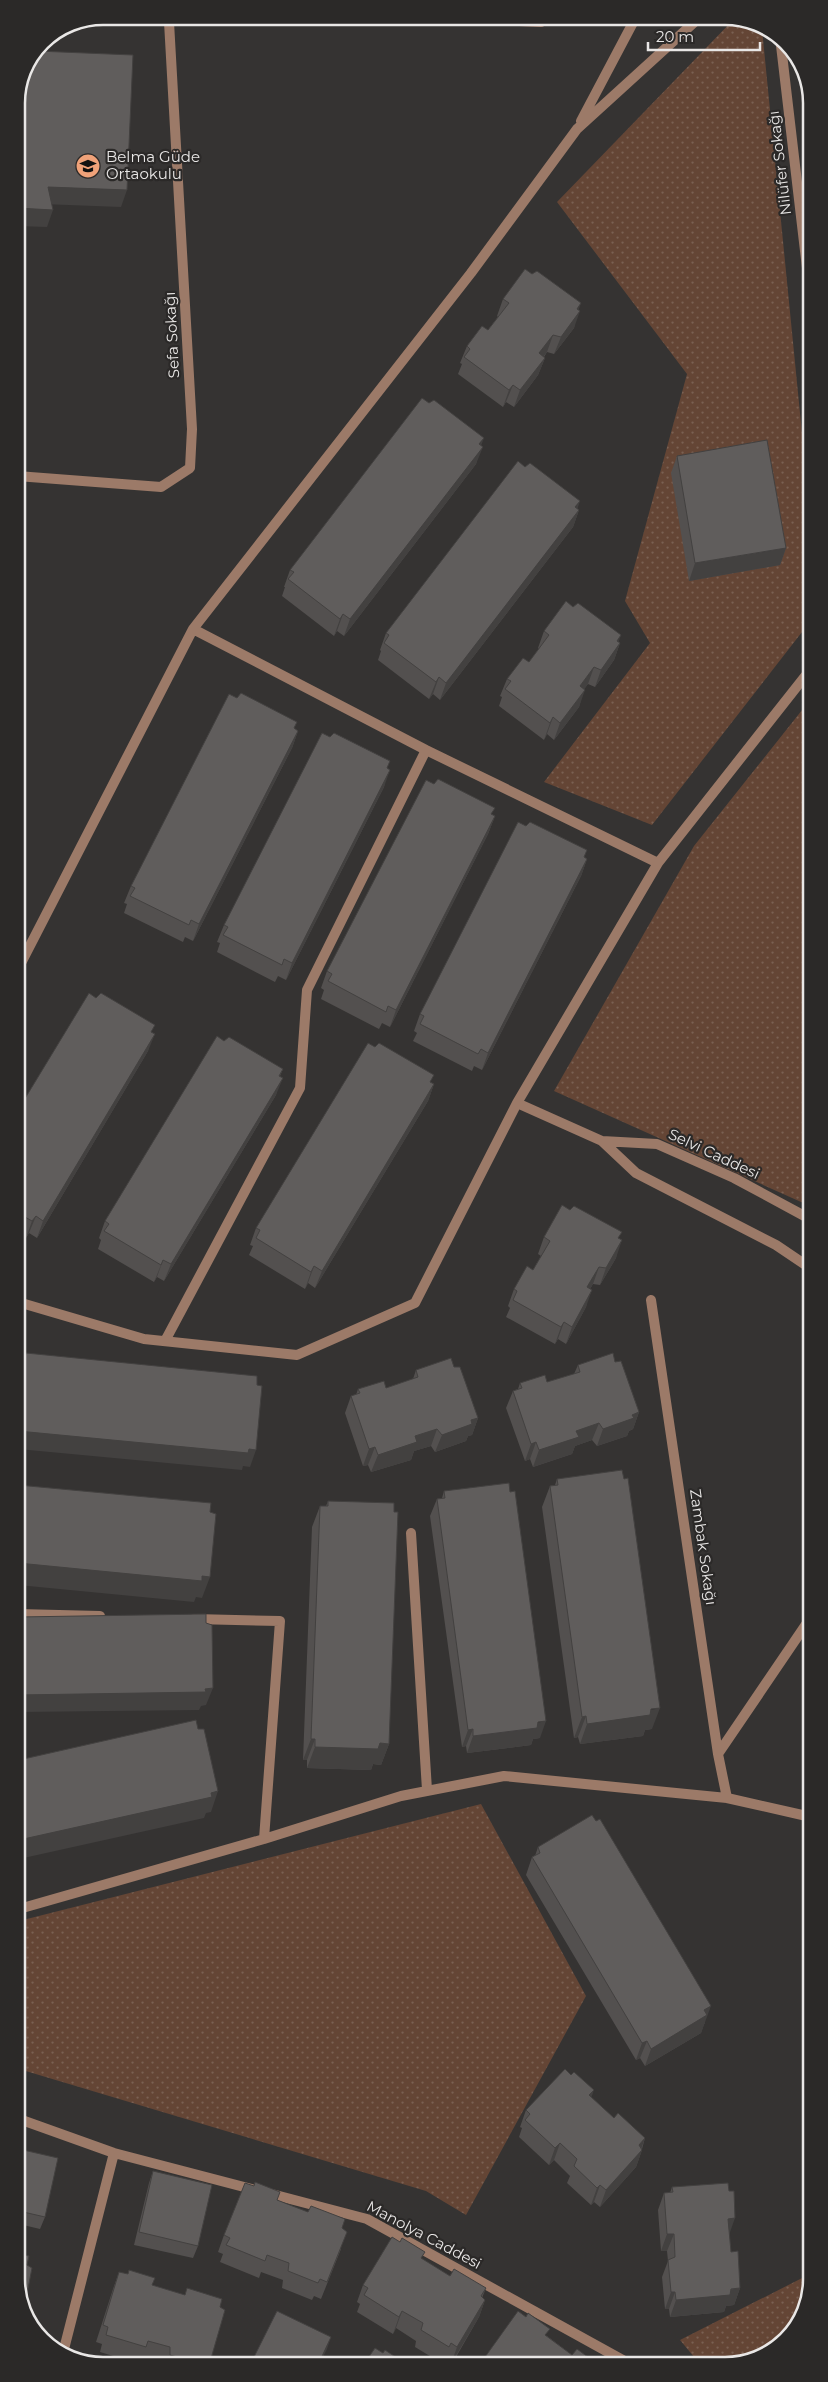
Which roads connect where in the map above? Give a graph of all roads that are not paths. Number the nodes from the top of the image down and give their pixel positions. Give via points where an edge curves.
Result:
1 (169, 25) edge
2 (632, 25) edge
3 (691, 25) edge
4 (781, 49) edge
5 (577, 128) junction
6 (803, 234) edge
7 (25, 477) edge
8 (193, 629) junction
9 (803, 679) edge
10 (426, 750) junction
11 (658, 863) junction
12 (25, 955) edge
13 (517, 1103) junction
14 (602, 1141) junction
15 (803, 1215) edge
16 (803, 1263) edge
17 (651, 1300) dead end
18 (25, 1304) edge
19 (165, 1342) junction
20 (412, 1533) dead end
21 (25, 1614) edge
22 (115, 1617) edge
23 (183, 1618) edge
24 (803, 1629) edge
25 (718, 1754) junction
26 (427, 1790) junction
27 (727, 1798) junction
28 (803, 1815) edge
29 (264, 1839) junction
30 (25, 1907) edge
31 (25, 2121) edge
32 (114, 2153) junction
33 (64, 2347) edge
34 (617, 2357) edge

1 - 7 street, Sefa Sokağı via 192,429 190,468 161,486
2 - 5 street
3 - 5 street
4 - 6 street, Nilüfer Sokağı
5 - 8 street via 471,273
8 - 10 street
8 - 12 street
9 - 11 street
10 - 11 street
10 - 19 street via 307,990 300,1088
11 - 13 street
13 - 14 street, Selvi Caddesi
13 - 19 street via 415,1303 297,1355
14 - 15 street, Selvi Caddesi via 658,1144 734,1178
14 - 16 street via 636,1173 776,1245
17 - 25 street, Zambak Sokağı
18 - 19 street via 144,1339
20 - 26 street
21 - 22 street
23 - 29 street via 280,1621
24 - 25 street
25 - 27 street, Zambak Sokağı
26 - 27 street via 504,1776
26 - 29 street
27 - 28 street
29 - 30 street
31 - 32 street, Manolya Caddesi
32 - 33 street
32 - 34 street, Manolya Caddesi via 367,2218

